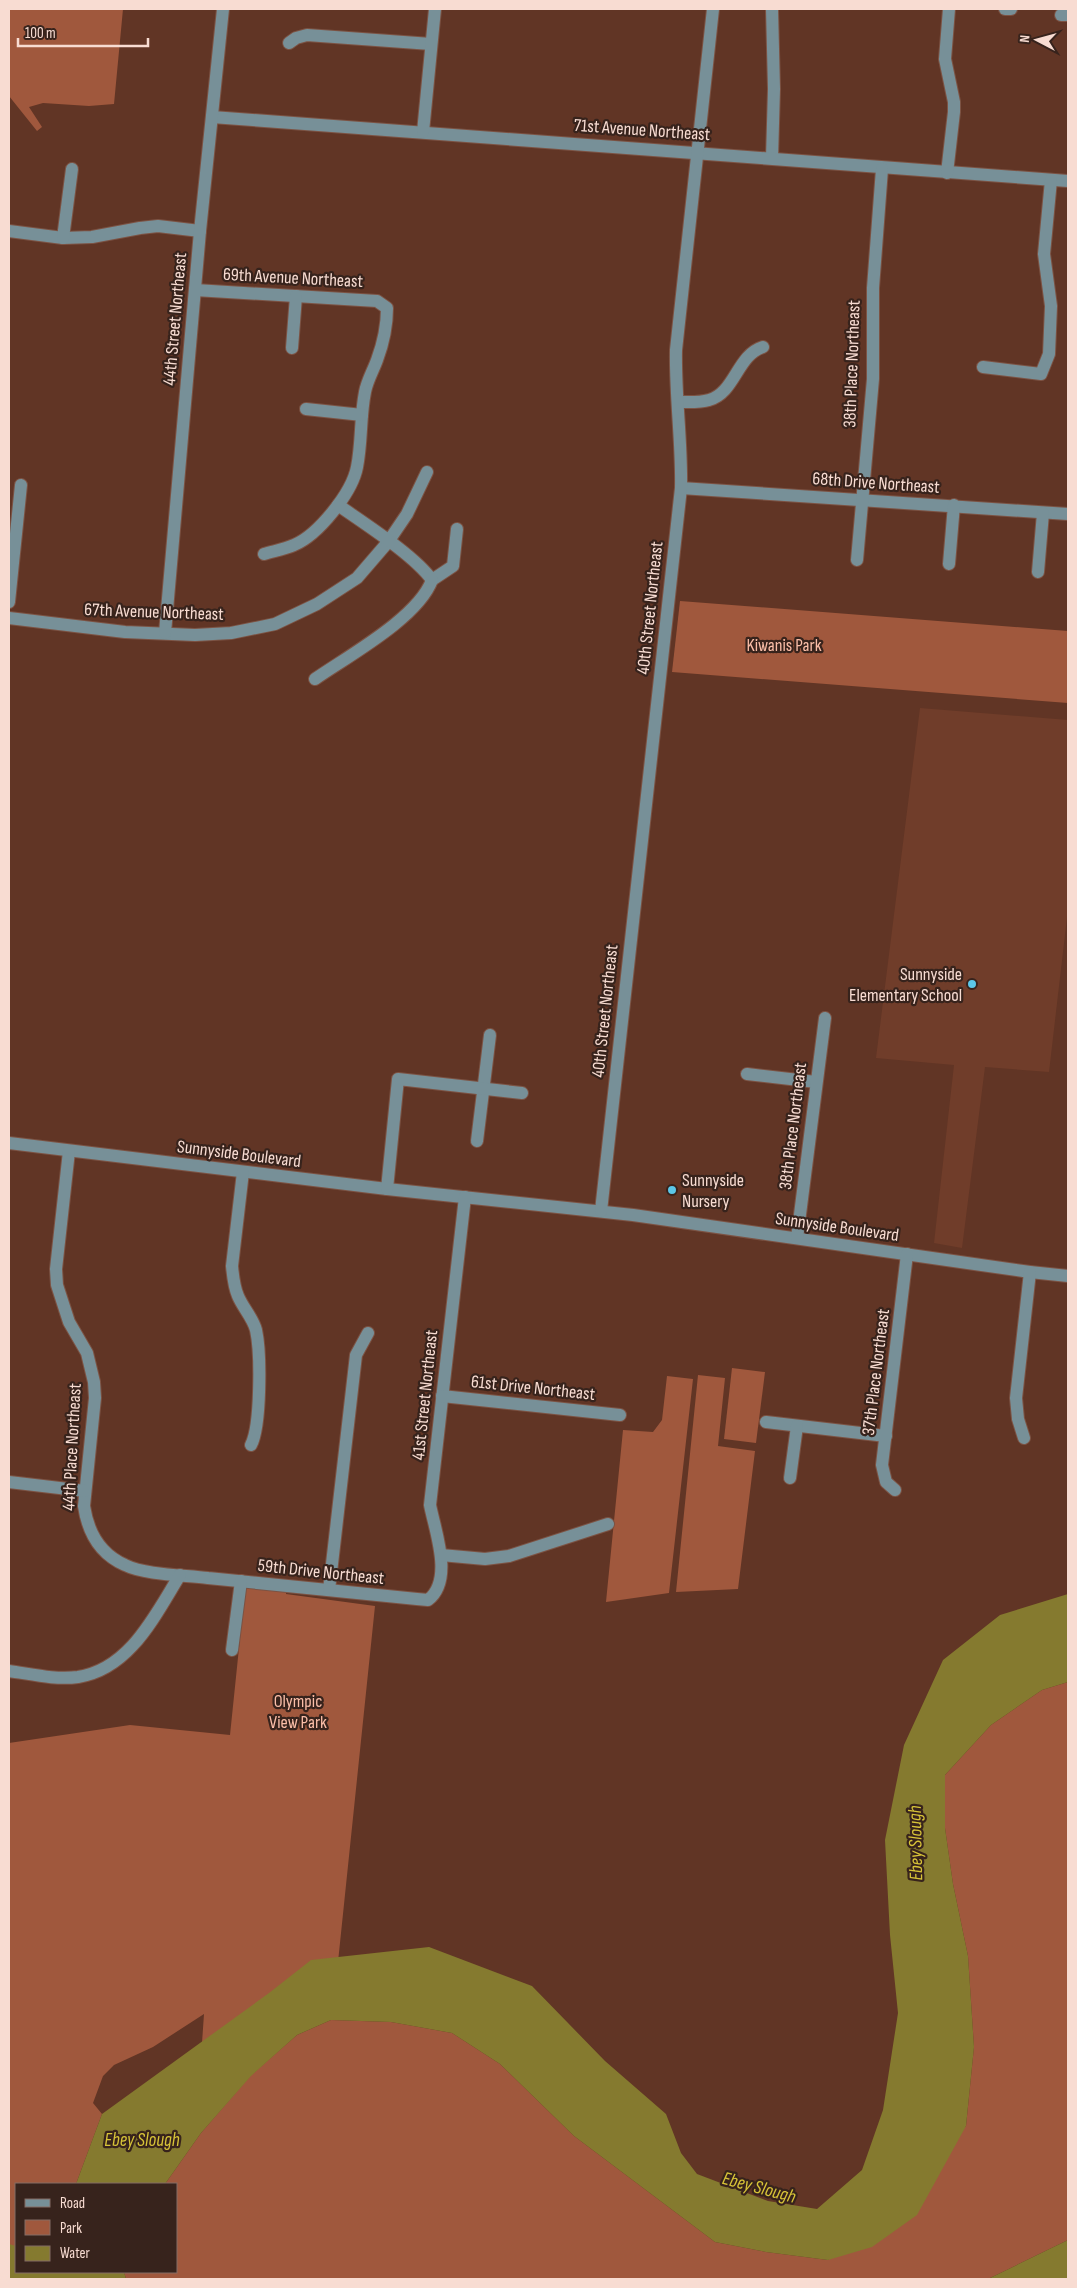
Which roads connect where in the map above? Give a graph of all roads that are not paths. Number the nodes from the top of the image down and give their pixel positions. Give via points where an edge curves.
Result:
1 (223, 9) edge
2 (435, 9) edge
3 (713, 9) edge
4 (772, 9) edge
5 (949, 9) edge
6 (1005, 9) edge
7 (1010, 9) edge
8 (290, 43) dead end
9 (431, 44) junction
10 (212, 117) junction
11 (423, 132) junction
12 (697, 152) junction
13 (772, 158) junction
14 (72, 169) dead end
15 (882, 169) junction
16 (947, 173) junction
17 (1051, 180) junction
18 (1068, 181) edge
19 (9, 231) edge
20 (200, 231) junction
21 (63, 238) junction
22 (195, 290) junction
23 (296, 296) junction
24 (763, 347) dead end
25 (292, 348) dead end
26 (983, 367) dead end
27 (678, 402) junction
28 (306, 410) dead end
29 (362, 415) junction
30 (427, 472) dead end
31 (21, 485) dead end
32 (681, 488) junction
33 (862, 500) junction
34 (338, 505) junction
35 (954, 505) junction
36 (1043, 512) junction
37 (1068, 514) edge
38 (457, 529) dead end
39 (388, 542) junction
40 (264, 554) dead end
41 (857, 560) dead end
42 (949, 564) dead end
43 (1038, 572) dead end
44 (432, 580) junction
45 (9, 602) edge
46 (9, 618) edge
47 (165, 633) junction
48 (315, 678) dead end
49 (825, 1018) dead end
50 (490, 1035) dead end
51 (747, 1074) dead end
52 (816, 1082) junction
53 (484, 1089) junction
54 (522, 1093) dead end
55 (477, 1141) dead end
56 (9, 1143) edge
57 (69, 1151) junction
58 (244, 1172) junction
59 (386, 1189) junction
60 (465, 1197) junction
61 (601, 1210) junction
62 (797, 1238) junction
63 (907, 1254) junction
64 (1030, 1272) junction
65 (1068, 1276) edge
66 (368, 1333) dead end
67 (442, 1396) junction
68 (620, 1414) dead end
69 (766, 1422) dead end
70 (797, 1426) junction
71 (886, 1436) junction
72 (1024, 1438) dead end
73 (251, 1445) dead end
74 (790, 1478) dead end
75 (9, 1482) edge
76 (85, 1490) junction
77 (895, 1490) dead end
78 (608, 1524) dead end
79 (441, 1555) junction
80 (180, 1575) junction
81 (241, 1581) junction
82 (329, 1590) junction
83 (435, 1595) joint
84 (232, 1650) dead end
85 (9, 1671) edge

1 - 10 street, 44th Street Northeast
2 - 9 street
3 - 12 street, 40th Street Northeast
4 - 13 street
5 - 16 street via 945,59 954,102
6 - 7 street
8 - 9 street via 307,35
9 - 11 street
10 - 11 street, 71st Avenue Northeast
10 - 20 street, 44th Street Northeast
11 - 12 street, 71st Avenue Northeast
12 - 13 street, 71st Avenue Northeast
12 - 27 street, 40th Street Northeast via 676,350
13 - 15 street, 71st Avenue Northeast
14 - 21 street
15 - 16 street, 71st Avenue Northeast
15 - 33 street, 38th Place Northeast via 873,288 872,379
16 - 17 street, 71st Avenue Northeast
17 - 18 street, 71st Avenue Northeast
17 - 26 street via 1044,254 1051,306 1049,354 1041,374
19 - 21 street
20 - 21 street via 158,226 92,237
20 - 22 street, 44th Street Northeast
22 - 23 street, 69th Avenue Northeast
22 - 47 street, 44th Street Northeast
23 - 25 street
23 - 29 street, 69th Avenue Northeast via 376,301 387,308 387,322 378,359 365,390
24 - 27 street via 748,355 724,391 715,398
27 - 32 street, 40th Street Northeast
28 - 29 street
29 - 34 street via 357,469 351,486
30 - 39 street, 67th Avenue Northeast via 407,514
31 - 45 street
32 - 33 street, 68th Drive Northeast
32 - 61 street, 40th Street Northeast
33 - 35 street, 68th Drive Northeast
33 - 41 street, 38th Place Northeast
34 - 39 street
34 - 40 street via 295,545
35 - 36 street, 68th Drive Northeast
35 - 42 street
36 - 37 street, 68th Drive Northeast
36 - 43 street
38 - 44 street via 453,566
39 - 44 street via 427,572
39 - 47 street, 67th Avenue Northeast via 357,578 317,604 275,624 230,633
44 - 48 street via 424,596 402,618
46 - 47 street, 67th Avenue Northeast via 125,632
49 - 52 street, 38th Place Northeast
50 - 53 street
51 - 52 street
52 - 62 street, 38th Place Northeast
53 - 54 street
53 - 55 street
53 - 59 street via 398,1079
56 - 57 street, Sunnyside Boulevard
57 - 58 street, Sunnyside Boulevard
57 - 76 street, 44th Place Northeast via 56,1269 61,1301 69,1322 88,1353 94,1382
58 - 59 street, Sunnyside Boulevard
58 - 73 street via 232,1266 238,1297 256,1329 258,1406 255,1437
59 - 60 street, Sunnyside Boulevard
60 - 61 street, Sunnyside Boulevard
60 - 67 street, 41st Street Northeast
61 - 62 street, Sunnyside Boulevard
62 - 63 street, Sunnyside Boulevard
63 - 64 street, Sunnyside Boulevard
63 - 71 street, 37th Place Northeast
64 - 65 street, Sunnyside Boulevard
64 - 72 street via 1016,1398
66 - 82 street via 356,1354
67 - 68 street, 61st Drive Northeast
67 - 79 street, 41st Street Northeast via 430,1505
69 - 70 street
70 - 71 street
70 - 74 street
71 - 77 street, 37th Place Northeast via 882,1466 886,1482
75 - 76 street
76 - 80 street, 44th Place Northeast via 86,1520 94,1541 104,1551 126,1566
78 - 79 street via 508,1556 485,1559
79 - 83 street, 41st Street Northeast via 439,1588
80 - 81 street
80 - 85 street via 133,1646 106,1667 65,1678
81 - 82 street, 59th Drive Northeast
81 - 84 street, 59th Drive Northeast
82 - 83 street, 59th Drive Northeast via 422,1600

